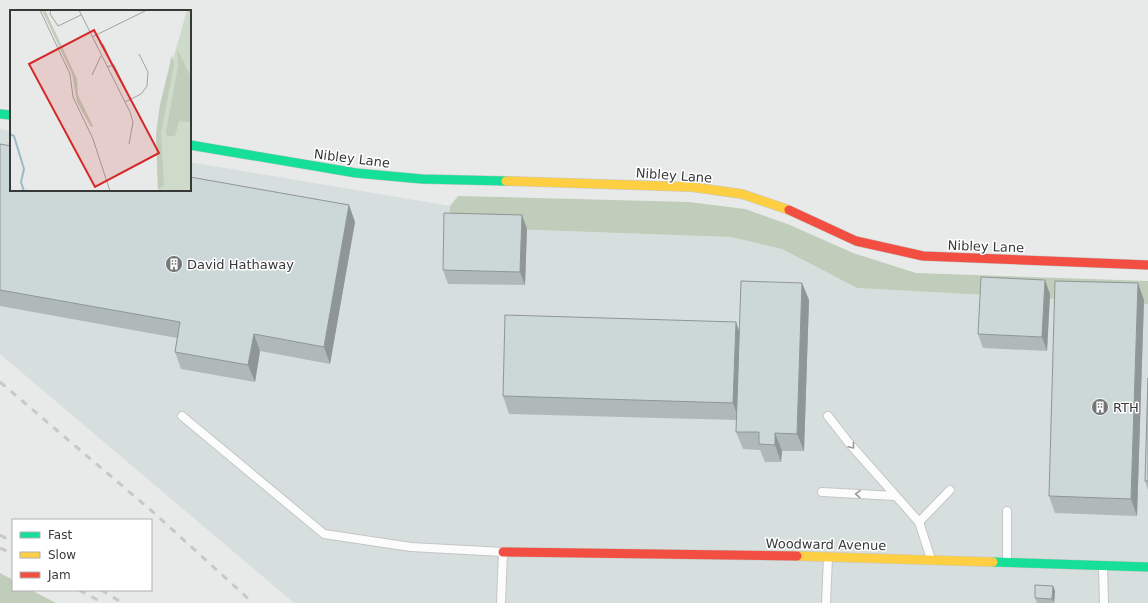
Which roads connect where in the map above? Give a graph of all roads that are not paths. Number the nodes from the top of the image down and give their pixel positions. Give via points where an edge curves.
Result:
1 (0, 114) edge
2 (10, 115) edge
3 (191, 146) edge
4 (1148, 265) edge
5 (182, 416) dead end
6 (828, 416) dead end
7 (950, 490) dead end
8 (822, 492) dead end
9 (895, 496) junction
10 (1007, 511) dead end
11 (919, 522) junction
12 (503, 552) junction
13 (828, 556) junction
14 (932, 560) junction
15 (1007, 562) junction
16 (1104, 566) junction
17 (1148, 567) edge
18 (501, 603) edge
19 (826, 603) edge
20 (1104, 603) edge

1 - 2 street
3 - 4 street, Nibley Lane via 356,173 422,179 692,188 742,194 792,211 856,242 923,256
5 - 12 lane via 324,534 411,547
6 -> 9 lane
7 - 11 lane
9 -> 8 lane
9 - 11 lane
10 - 15 lane
11 - 14 lane
12 - 13 street, Woodward Avenue
12 - 18 lane
13 - 14 street, Woodward Avenue
13 - 19 lane
14 - 15 street, Woodward Avenue
15 - 16 street, Woodward Avenue
16 - 17 street, Woodward Avenue
16 - 20 lane

